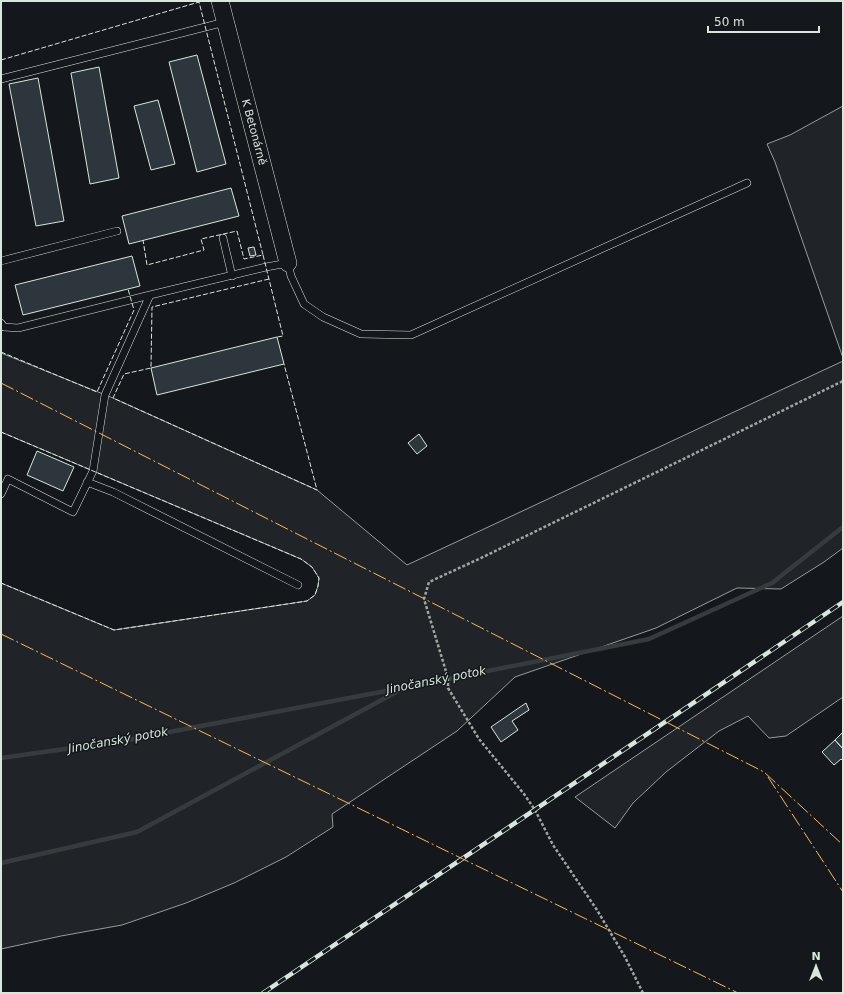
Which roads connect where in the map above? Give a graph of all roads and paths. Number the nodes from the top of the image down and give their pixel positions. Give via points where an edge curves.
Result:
1 (220, 1) edge
2 (225, 22) junction
3 (1, 79) edge
4 (747, 183) dead end
5 (117, 231) dead end
6 (223, 238) dead end
7 (1, 261) edge
8 (288, 263) junction
9 (232, 276) junction
10 (150, 295) junction
11 (1, 323) edge
12 (843, 381) edge
13 (87, 482) junction
14 (1, 494) edge
15 (298, 585) dead end
16 (643, 993) edge

1 - 2 street, K Betonárně
2 - 3 lane
2 - 8 street, K Betonárně
4 - 8 lane via 411,335 361,334 323,317 304,304
5 - 7 lane
6 - 9 lane
8 - 9 lane
9 - 10 lane
10 - 11 lane via 18,328 4,327
10 - 13 lane via 105,395 93,471
12 - 16 path via 429,582 424,599 448,678 448,688 479,739 535,810 553,845 597,910
13 - 14 lane via 73,512 8,479
13 - 15 lane via 113,492

